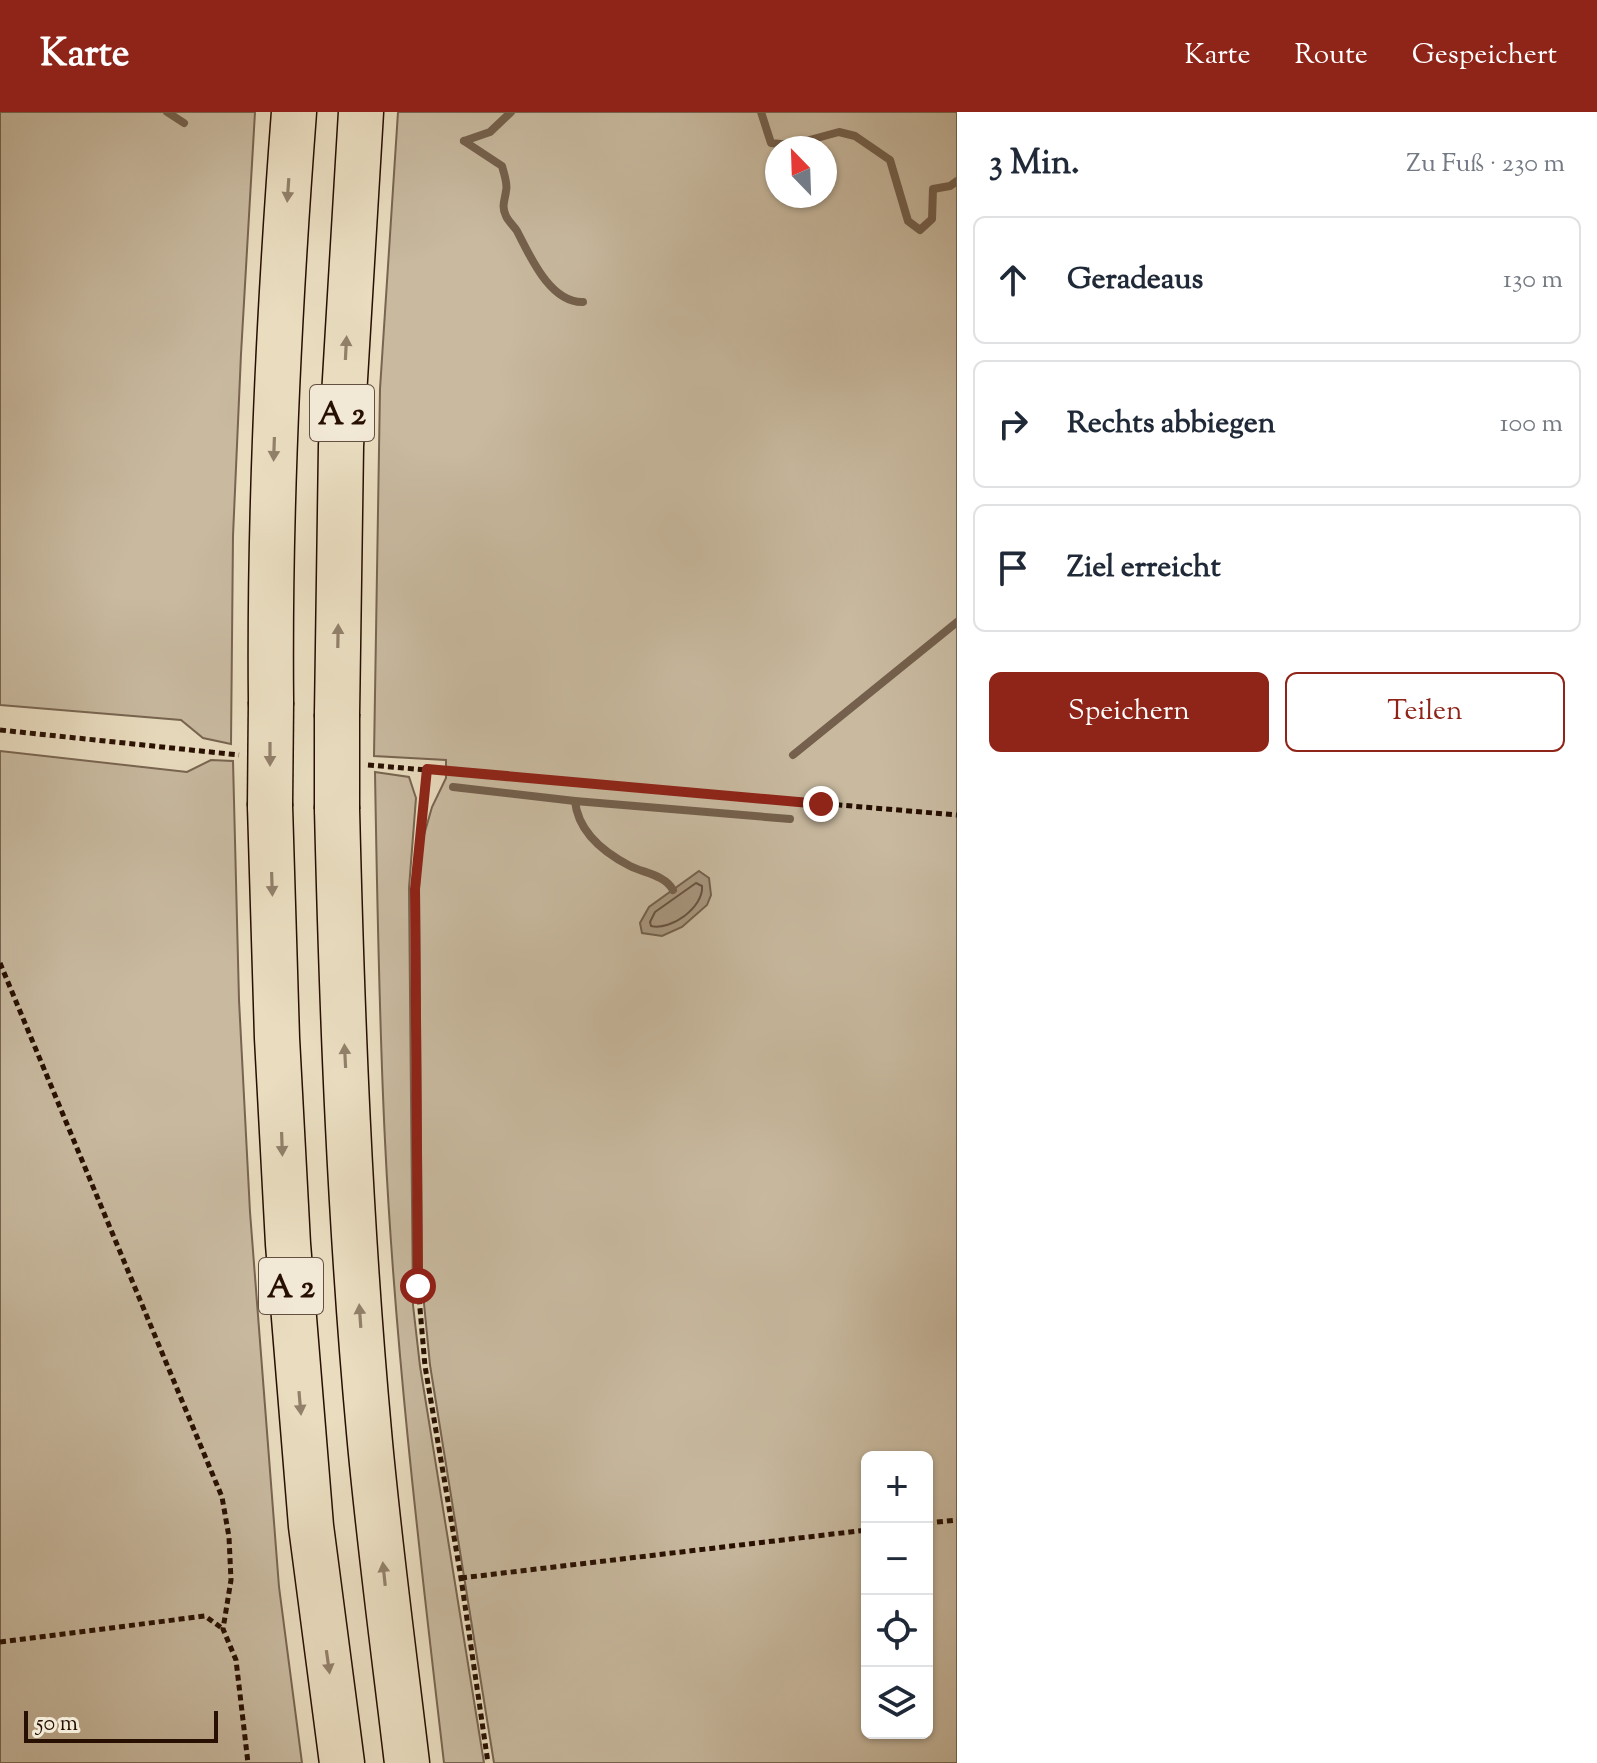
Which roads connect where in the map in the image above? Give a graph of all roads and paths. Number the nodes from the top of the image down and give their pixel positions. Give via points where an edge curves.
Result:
1 (294, 112) edge
2 (361, 112) edge
3 (0, 730) edge
4 (237, 755) dead end
5 (374, 765) dead end
6 (427, 769) junction
7 (957, 815) edge
8 (0, 963) edge
9 (957, 1520) edge
10 (933, 1522) edge
11 (861, 1531) edge
12 (461, 1578) junction
13 (223, 1629) junction
14 (0, 1642) edge
15 (248, 1763) edge
16 (342, 1763) edge
17 (407, 1763) edge
18 (488, 1763) edge

1 -> 16 highway, A 2, bridge via 272,485 270,806 288,1244 316,1568
17 -> 2 highway, A 2, bridge via 365,1373 347,1116 337,809 341,446
3 - 4 path
5 - 6 path
6 - 7 path
6 - 12 path via 415,889 418,1286 425,1366
8 - 13 path via 222,1497 231,1580
9 - 10 path
11 - 12 path
12 - 18 path
13 - 14 path via 205,1616
13 - 15 path via 236,1660

